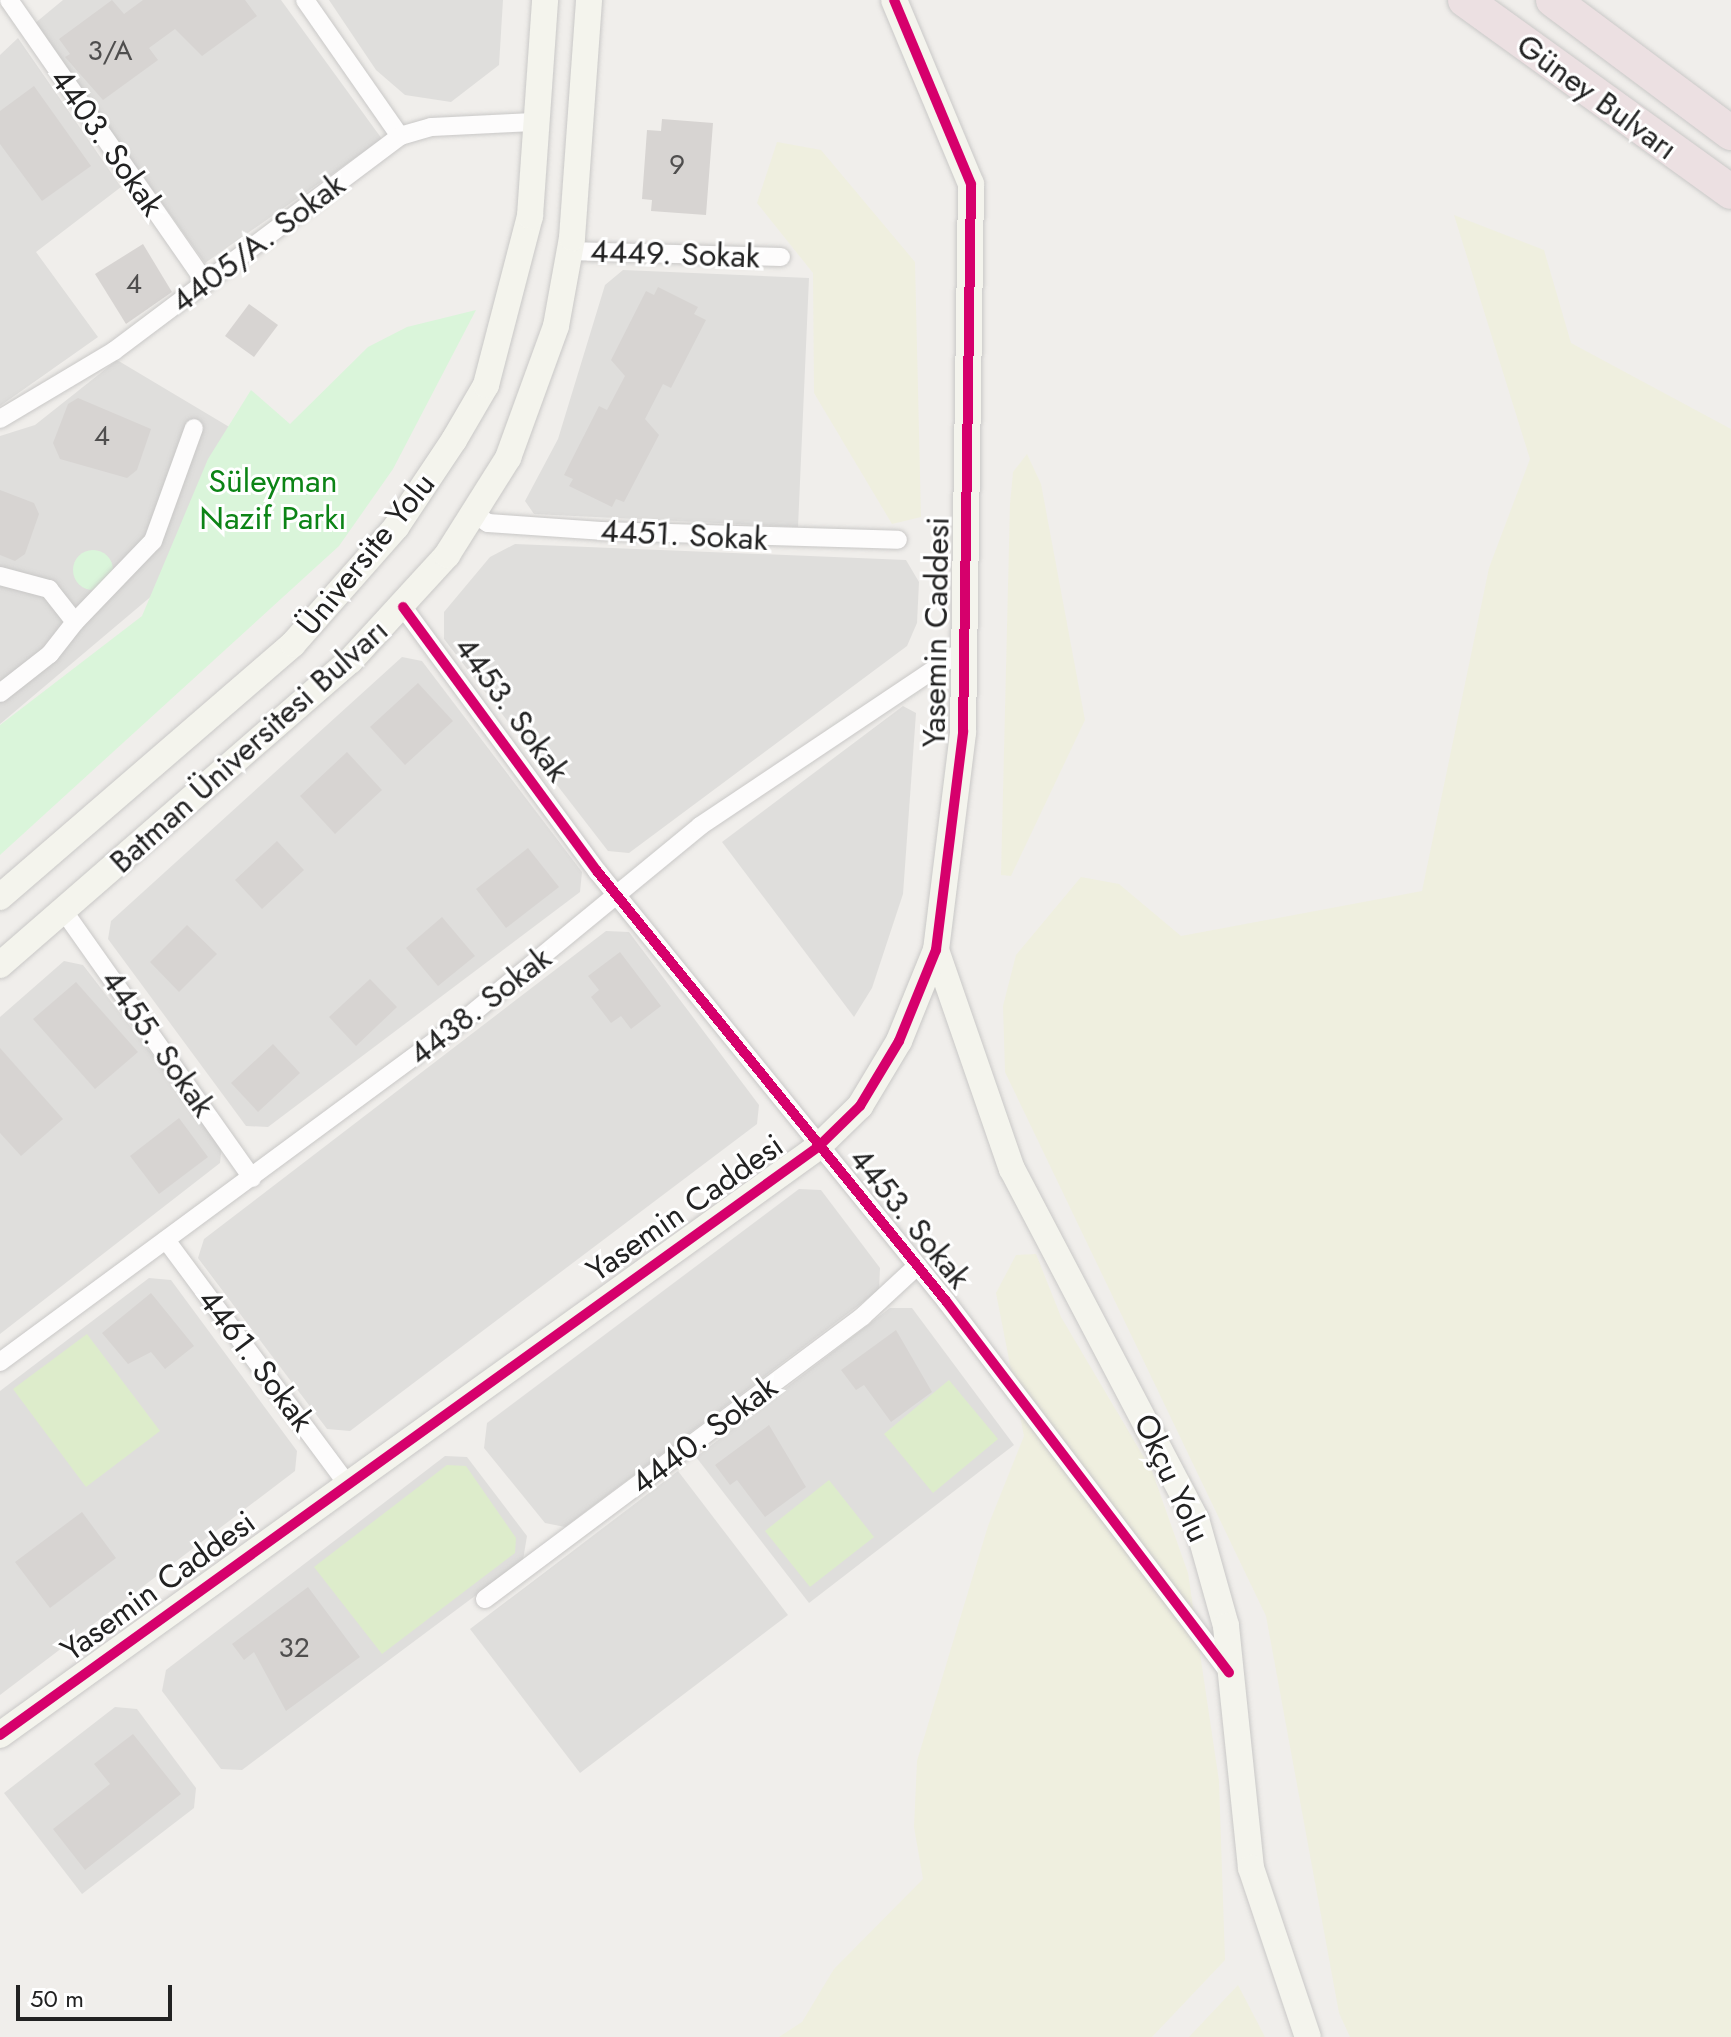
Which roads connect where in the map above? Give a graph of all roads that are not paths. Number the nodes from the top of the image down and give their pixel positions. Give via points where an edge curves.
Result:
1 (9, 0) edge
2 (305, 0) edge
3 (545, 0) edge
4 (589, 0) edge
5 (894, 0) edge
6 (1465, 0) edge
7 (1553, 0) edge
8 (534, 122) junction
9 (1731, 133) edge
10 (400, 136) junction
11 (1731, 192) edge
12 (569, 251) junction
13 (781, 257) dead end
14 (206, 283) junction
15 (0, 419) edge
16 (194, 428) dead end
17 (473, 513) junction
18 (898, 540) dead end
19 (0, 576) edge
20 (403, 607) junction
21 (75, 622) junction
22 (960, 652) junction
23 (0, 693) edge
24 (0, 897) edge
25 (618, 897) junction
26 (63, 910) junction
27 (936, 950) junction
28 (0, 965) edge
29 (818, 1147) junction
30 (252, 1178) junction
31 (166, 1240) junction
32 (917, 1266) junction
33 (0, 1362) edge
34 (345, 1481) junction
35 (485, 1599) dead end
36 (1229, 1673) junction
37 (0, 1735) edge
38 (1308, 2037) edge

1 - 14 street, 4403. Sokak
2 - 10 street
3 - 8 street, Üniversite Yolu
4 - 12 street, Batman Üniversitesi Bulvarı
5 - 22 street, Yasemin Caddesi via 971,184
6 - 11 highway, Güney Bulvarı
7 - 9 highway, Güney Bulvarı
8 - 10 street, 4405/A. Sokak via 431,127
8 - 24 street, Üniversite Yolu via 530,216 486,385 396,527 293,644
10 - 14 street, 4405/A. Sokak
12 - 13 street, 4449. Sokak
12 - 17 street, Batman Üniversitesi Bulvarı via 535,393
14 - 15 street, 4405/A. Sokak via 114,351
16 - 21 street via 153,541
17 - 18 street, 4451. Sokak via 488,523 573,529
17 - 20 street, Batman Üniversitesi Bulvarı
19 - 21 street via 49,589
20 - 25 street, 4453. Sokak
20 - 26 street, Batman Üniversitesi Bulvarı
21 - 23 street via 50,654
22 - 25 street, 4438. Sokak via 700,826
22 - 27 street, Yasemin Caddesi via 963,732
25 - 29 street, 4453. Sokak
25 - 30 street, 4438. Sokak
26 - 28 street, Batman Üniversitesi Bulvarı
26 - 30 street, 4455. Sokak
27 - 29 street, Yasemin Caddesi via 899,1041 860,1106
27 - 36 street, Okçu Yolu via 1012,1169 1196,1519 1226,1626
29 - 32 street, 4453. Sokak
29 - 34 street, Yasemin Caddesi
30 - 31 street, 4438. Sokak
31 - 33 street, 4438. Sokak
31 - 34 street, 4461. Sokak
32 - 35 street, 4440. Sokak via 863,1316
32 - 36 street, 4453. Sokak
34 - 37 street, Yasemin Caddesi
36 - 38 street, Okçu Yolu via 1251,1868

